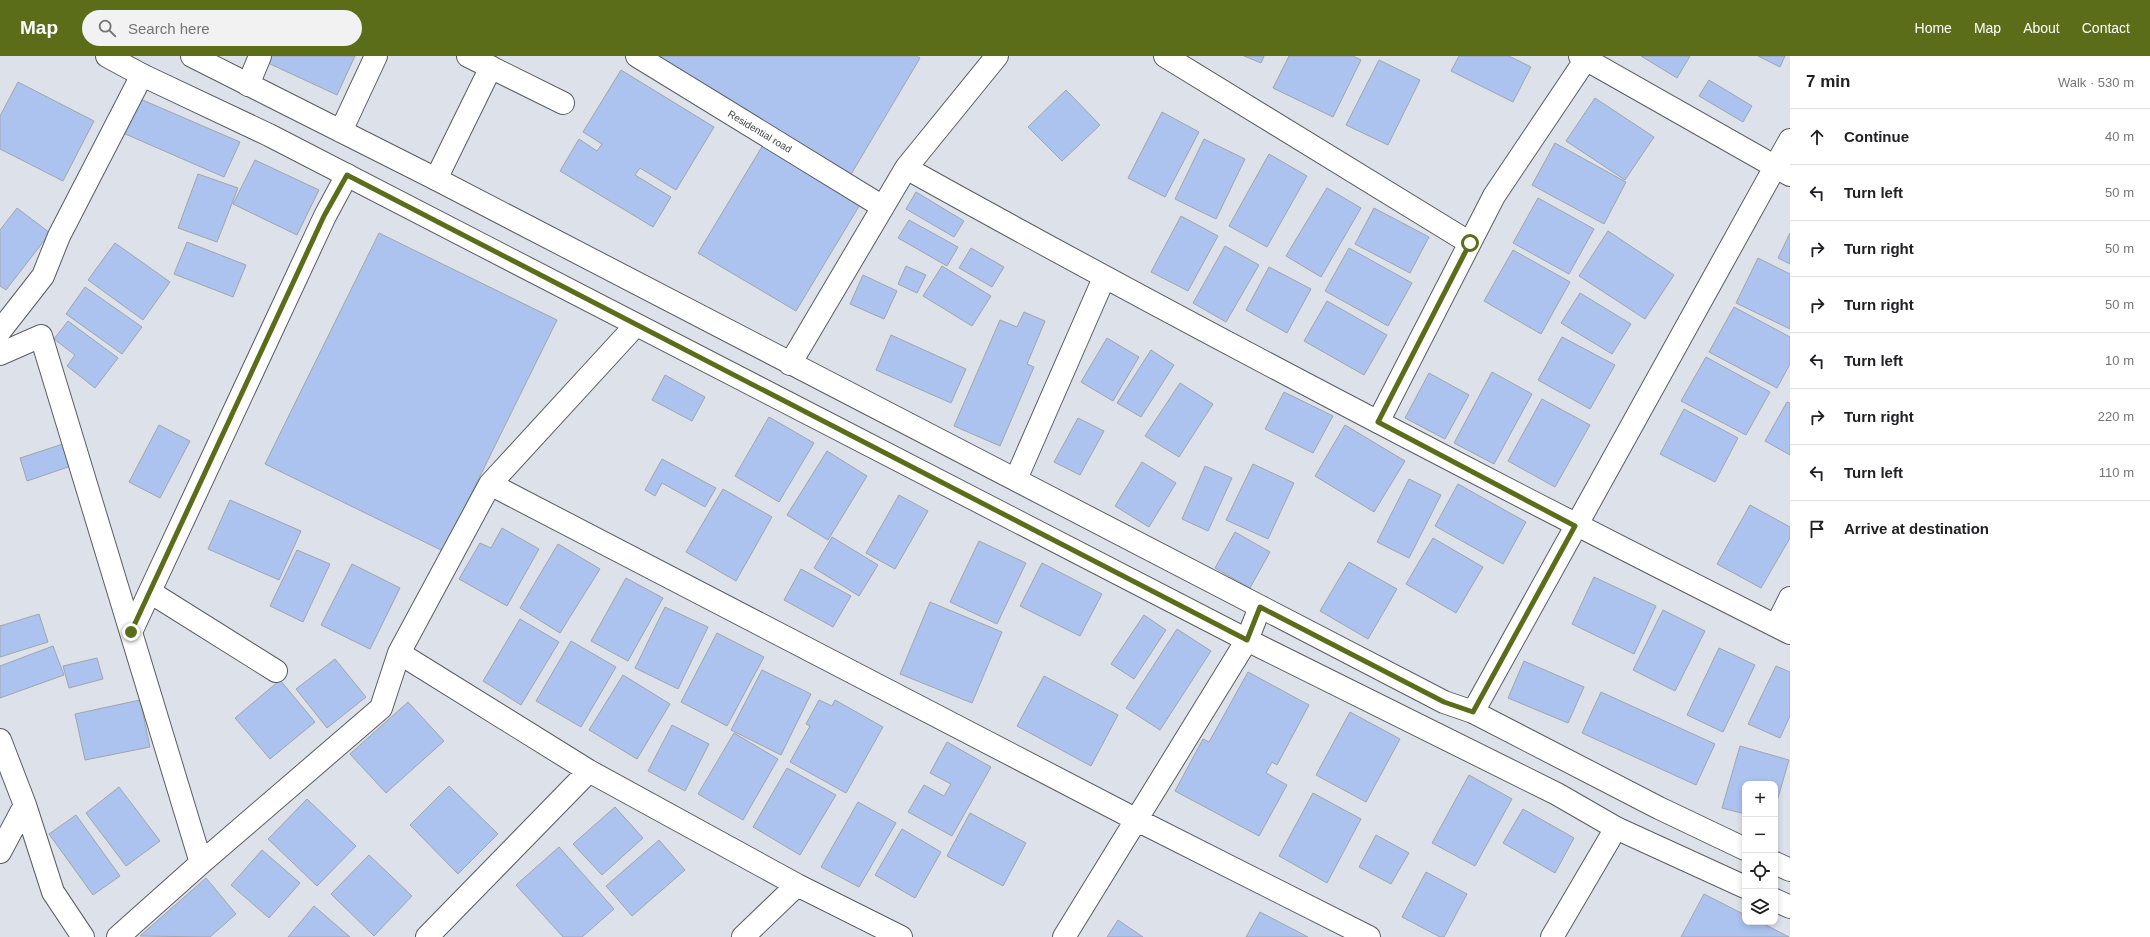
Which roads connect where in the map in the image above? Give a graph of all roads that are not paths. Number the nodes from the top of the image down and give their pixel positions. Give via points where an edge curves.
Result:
1 (106, 56) edge
2 (192, 56) edge
3 (260, 56) edge
4 (376, 56) edge
5 (468, 56) edge
6 (637, 56) edge
7 (997, 56) edge
8 (1166, 56) edge
9 (1585, 57) edge
10 (491, 67) junction
11 (142, 75) junction
12 (248, 85) junction
13 (563, 103) dead end
14 (341, 131) junction
15 (1790, 140) edge
16 (906, 168) junction
17 (1782, 171) edge
18 (347, 175) junction
19 (436, 179) junction
20 (883, 207) junction
21 (1470, 243) junction
22 (1104, 278) junction
23 (636, 325) junction
24 (0, 331) edge
25 (0, 354) edge
26 (790, 364) junction
27 (1378, 422) junction
28 (1016, 479) junction
29 (490, 484) junction
30 (1575, 526) junction
31 (150, 592) junction
32 (1790, 598) edge
33 (1260, 607) junction
34 (1783, 630) edge
35 (131, 632) junction
36 (1247, 640) junction
37 (399, 654) junction
38 (276, 671) dead end
39 (1473, 712) junction
40 (0, 740) edge
41 (588, 770) junction
42 (25, 805) junction
43 (1137, 820) junction
44 (1616, 828) junction
45 (1742, 848) edge
46 (0, 852) edge
47 (201, 862) junction
48 (1778, 864) edge
49 (1790, 870) edge
50 (797, 885) junction
51 (1742, 886) edge
52 (1778, 901) edge
53 (1790, 907) edge
54 (83, 937) edge
55 (118, 937) edge
56 (427, 937) edge
57 (743, 937) edge
58 (901, 937) edge
59 (1064, 937) edge
60 (1369, 937) edge
61 (1552, 937) edge

1 - 11 street
2 - 12 street
3 - 12 street
4 - 14 street
5 - 10 street
6 - 20 street, Residential road
7 - 16 street
8 - 21 street
9 - 17 street
9 - 21 street via 1494,196
10 - 13 street
10 - 19 street
11 - 18 street
11 - 24 street via 59,236 43,276
12 - 14 street
14 - 19 street
15 - 17 street
16 - 20 street
16 - 22 street
17 - 30 street
18 - 23 street
18 - 31 street via 324,216
19 - 26 street
20 - 26 street
21 - 27 street
22 - 27 street
22 - 28 street
23 - 29 street
23 - 36 street
25 - 35 street via 41,336
26 - 28 street
27 - 30 street
28 - 33 street
29 - 37 street
29 - 43 street
30 - 34 street
30 - 39 street
31 - 35 street
31 - 38 street
32 - 34 street
33 - 36 street
33 - 39 street via 1444,702
35 - 47 street
36 - 43 street
36 - 44 street via 1557,794
37 - 41 street
37 - 47 street via 381,708
39 - 45 street via 1659,808
40 - 42 street
41 - 50 street
41 - 56 street
42 - 46 street
42 - 54 street via 53,892
43 - 59 street
43 - 60 street
44 - 51 street
44 - 61 street
47 - 55 street
48 - 49 street
50 - 57 street
50 - 58 street
52 - 53 street

